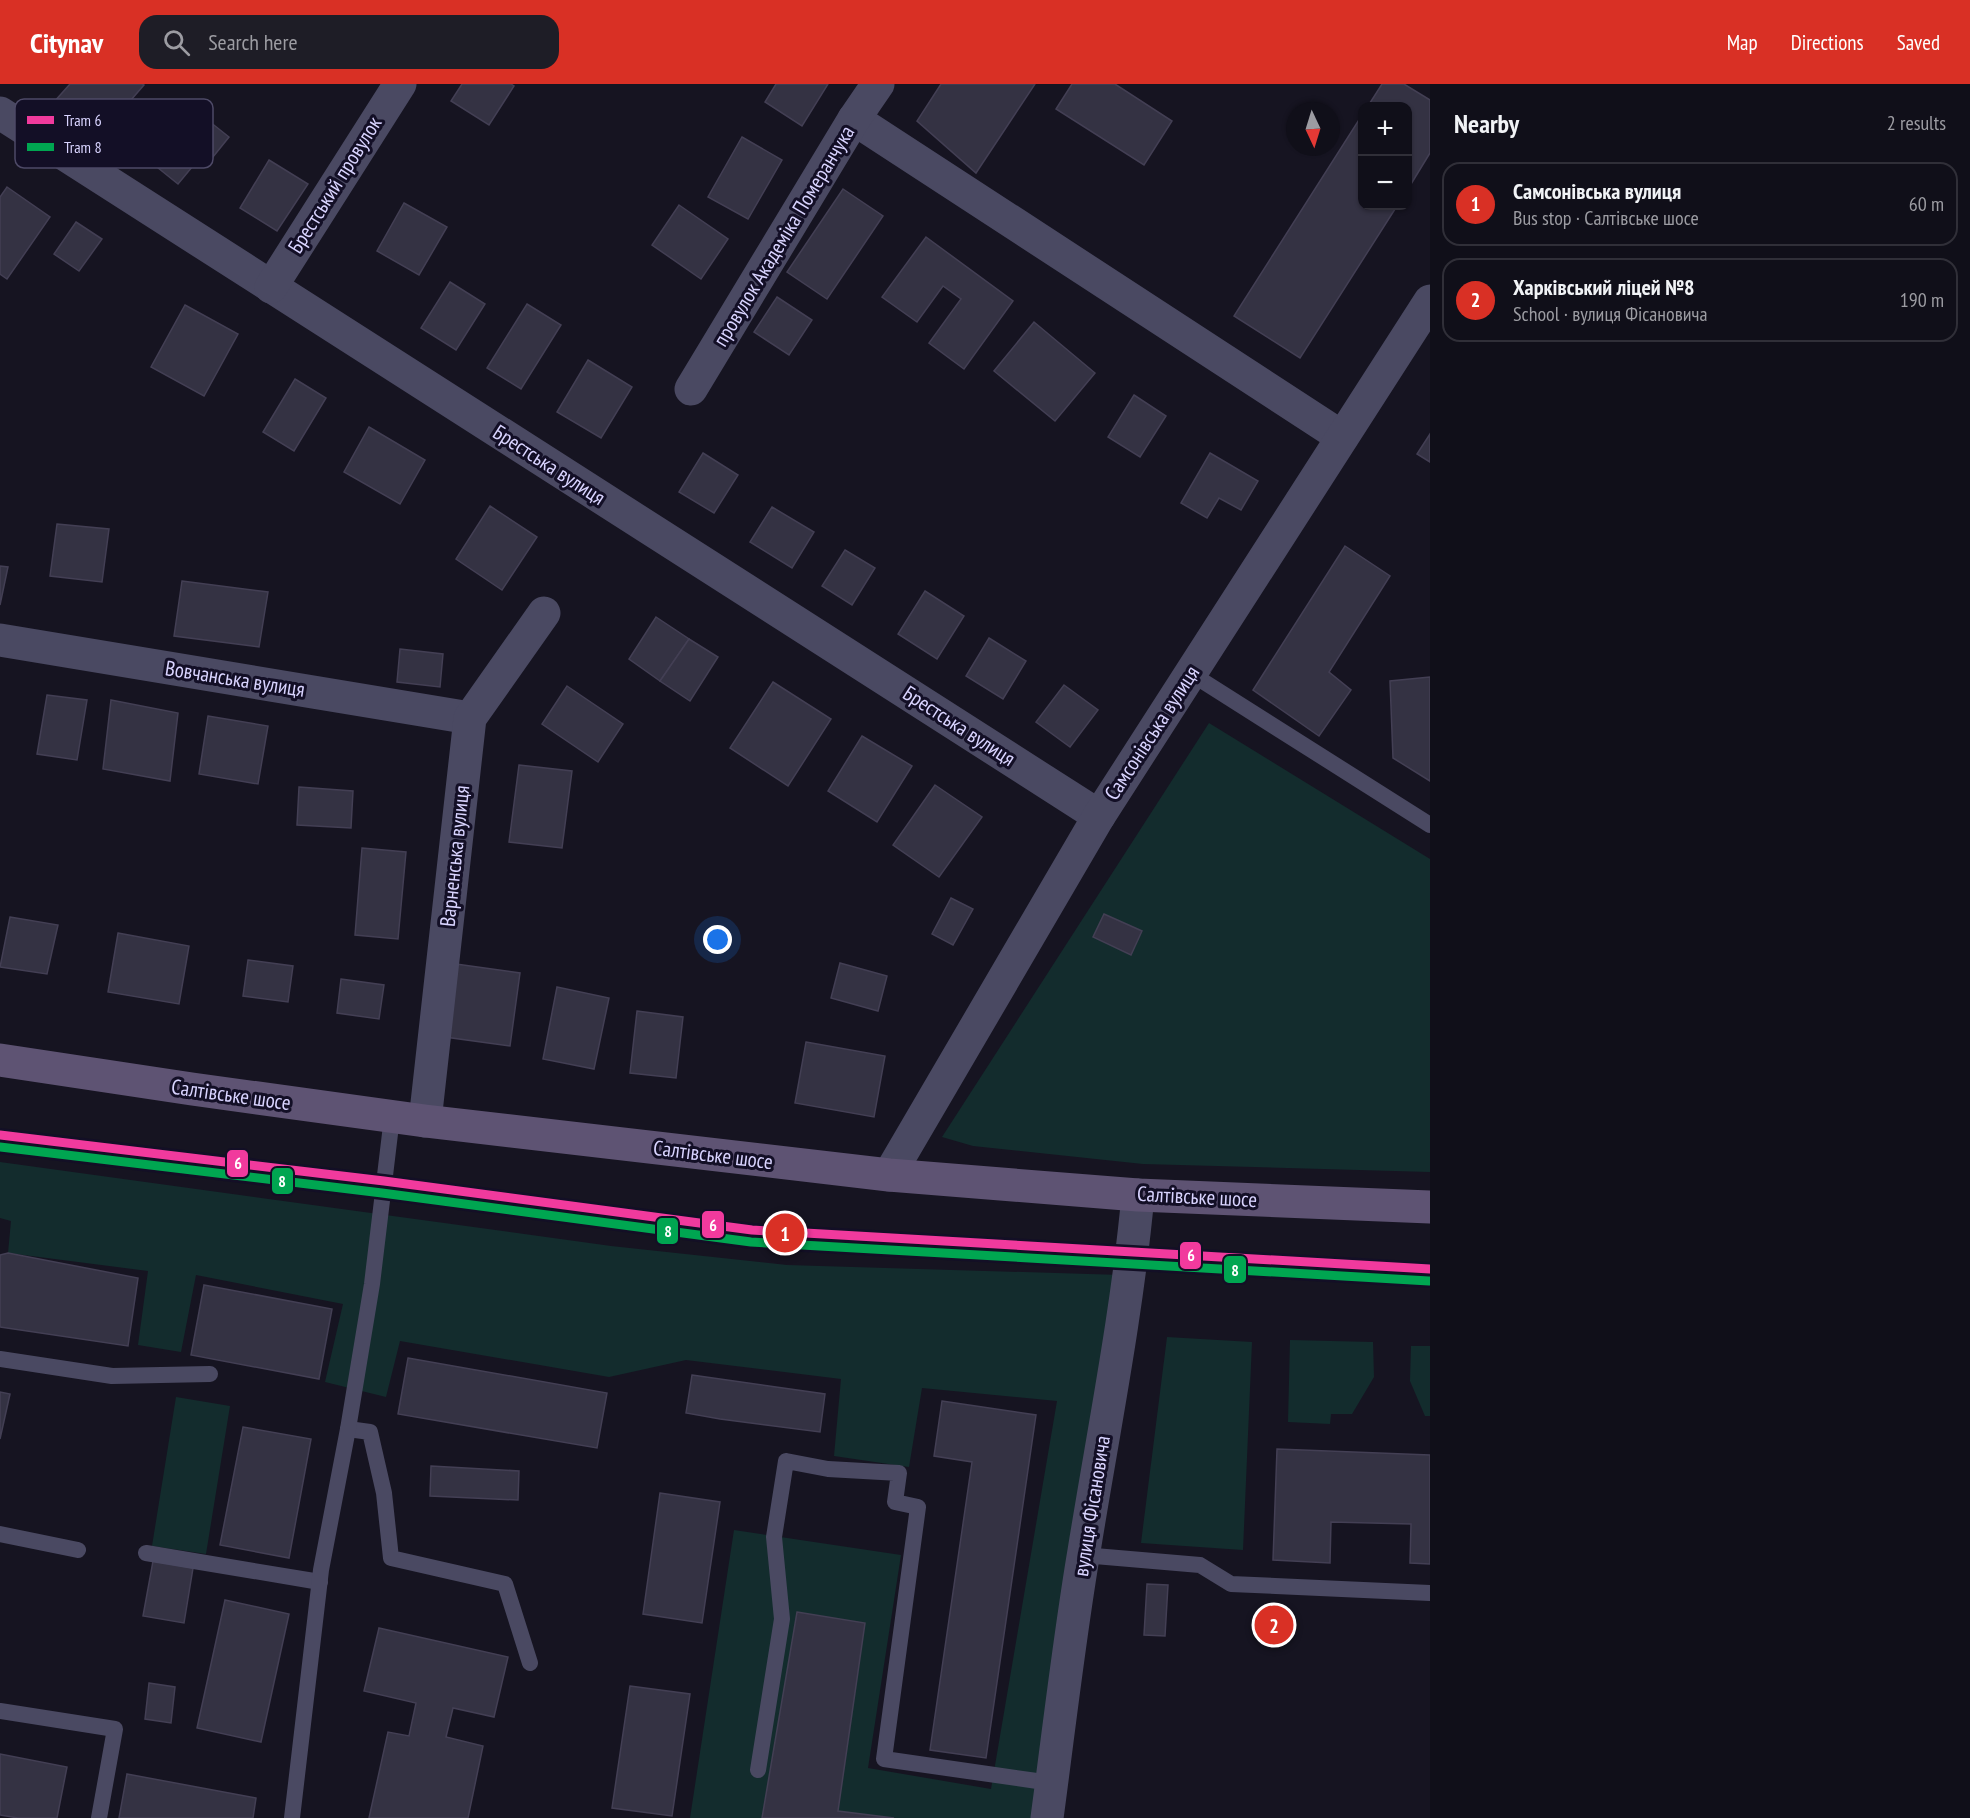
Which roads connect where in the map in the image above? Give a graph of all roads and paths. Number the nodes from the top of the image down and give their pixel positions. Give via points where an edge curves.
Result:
1 (400, 84) edge
2 (878, 84) edge
3 (0, 113) edge
4 (854, 119) junction
5 (15, 123) edge
6 (86, 168) edge
7 (271, 287) junction
8 (1430, 301) edge
9 (691, 389) dead end
10 (1342, 437) junction
11 (544, 613) dead end
12 (0, 640) edge
13 (1191, 673) junction
14 (470, 718) junction
15 (1099, 816) junction
16 (1430, 825) edge
17 (0, 1060) edge
18 (392, 1117) junction
19 (425, 1121) junction
20 (890, 1175) junction
21 (1138, 1195) junction
22 (1430, 1207) edge
23 (0, 1359) edge
24 (210, 1374) dead end
25 (348, 1429) junction
26 (0, 1534) edge
27 (78, 1550) dead end
28 (146, 1553) dead end
29 (1083, 1555) junction
30 (320, 1582) junction
31 (1430, 1593) edge
32 (530, 1663) dead end
33 (0, 1711) edge
34 (758, 1770) dead end
35 (1052, 1783) junction
36 (99, 1818) edge
37 (292, 1818) edge
38 (1047, 1818) edge

1 - 7 street, Брестський провулок
2 - 4 street, провулок Академіка Померанчука
3 - 5 street, Брестська вулиця
4 - 9 street, провулок Академіка Померанчука
4 - 10 street
6 - 7 street, Брестська вулиця
7 - 15 street, Брестська вулиця
8 - 10 street, Самсонівська вулиця
10 - 13 street, Самсонівська вулиця
11 - 14 street, Варненська вулиця
12 - 14 street, Вовчанська вулиця
13 - 15 street, Самсонівська вулиця
13 - 16 lane
14 - 19 street, Варненська вулиця
15 - 20 street, Самсонівська вулиця
17 - 18 main road, Салтівське шосе
18 - 19 main road, Салтівське шосе
18 - 25 lane via 372,1284
19 - 20 main road, Салтівське шосе
20 - 21 main road, Салтівське шосе
21 - 22 main road, Салтівське шосе
21 - 29 street, вулиця Фісановича via 1125,1306
23 - 24 lane via 112,1376
25 - 30 lane
25 - 32 lane via 370,1432 384,1493 391,1558 505,1584
26 - 27 lane
28 - 30 lane
29 - 31 lane via 1200,1565 1231,1584
29 - 35 street, вулиця Фісановича
30 - 37 lane
33 - 36 lane via 115,1729
34 - 35 lane via 782,1619 774,1537 786,1461 828,1469 900,1473 896,1502 918,1507 884,1759
35 - 38 street, вулиця Фісановича

